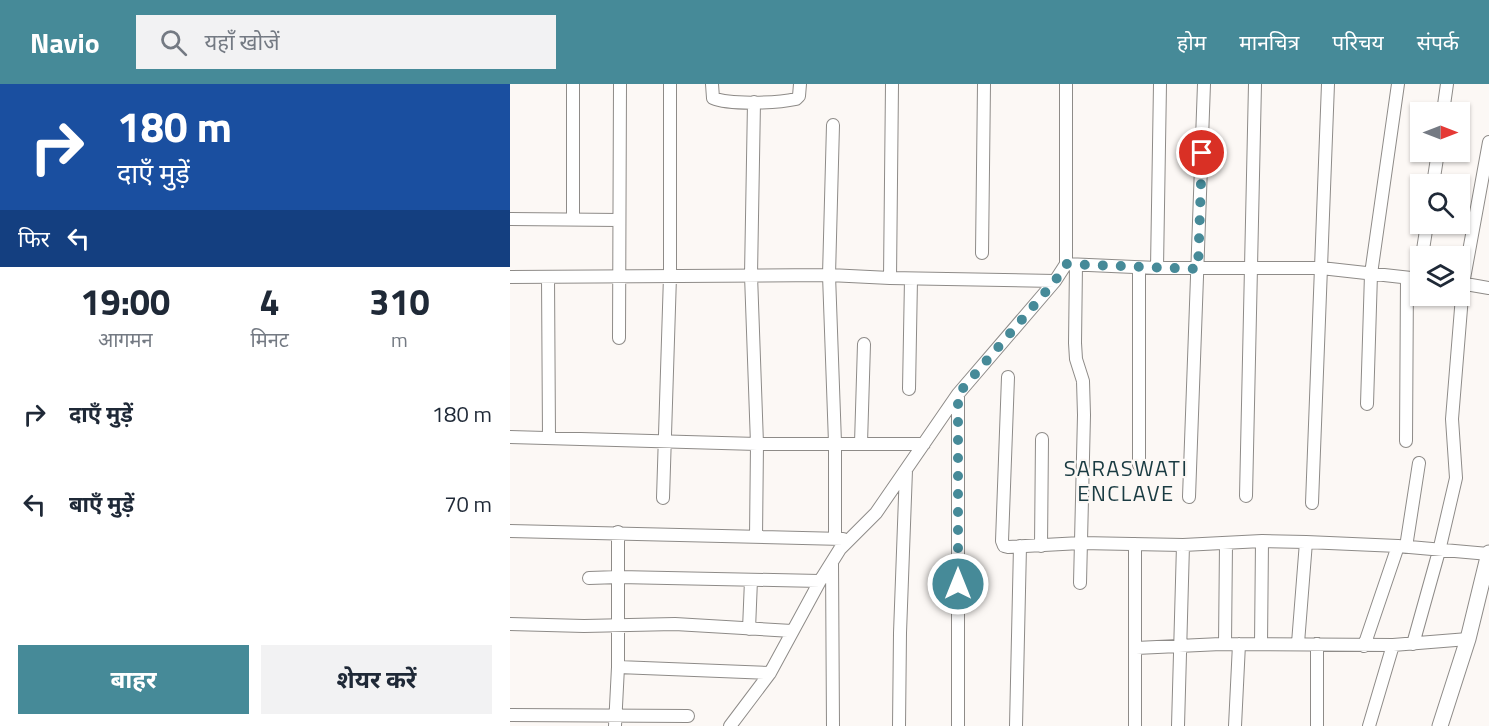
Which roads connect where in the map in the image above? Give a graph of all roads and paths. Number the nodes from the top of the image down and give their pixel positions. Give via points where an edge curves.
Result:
1 (573, 84) edge
2 (620, 84) edge
3 (670, 84) edge
4 (712, 84) edge
5 (800, 84) edge
6 (892, 84) edge
7 (984, 84) edge
8 (1066, 84) edge
9 (1160, 84) edge
10 (1204, 84) edge
11 (1255, 84) edge
12 (1328, 84) edge
13 (1398, 84) edge
14 (1447, 84) edge
15 (754, 102) junction
16 (1444, 102) edge
17 (833, 125) dead end
18 (1489, 142) edge
19 (510, 219) edge
20 (573, 220) junction
21 (620, 220) junction
22 (1468, 246) edge
23 (982, 253) dead end
24 (1071, 264) junction
25 (1138, 268) junction
26 (1157, 268) junction
27 (1251, 268) junction
28 (1320, 268) junction
29 (1198, 269) junction
30 (1371, 274) junction
31 (751, 275) junction
32 (829, 275) junction
33 (670, 276) junction
34 (510, 277) edge
35 (548, 277) junction
36 (619, 277) junction
37 (890, 278) junction
38 (1410, 278) edge
39 (911, 279) junction
40 (1055, 281) junction
41 (1470, 285) edge
42 (1489, 288) edge
43 (1414, 306) edge
44 (1460, 306) edge
45 (619, 338) dead end
46 (864, 344) dead end
47 (1008, 377) dead end
48 (909, 389) dead end
49 (958, 394) junction
50 (1367, 404) dead end
51 (510, 436) edge
52 (549, 438) junction
53 (1042, 439) dead end
54 (666, 441) junction
55 (1406, 441) dead end
56 (835, 443) junction
57 (861, 443) junction
58 (757, 444) junction
59 (924, 444) junction
60 (1419, 463) dead end
61 (1139, 465) dead end
62 (906, 470) junction
63 (1246, 496) dead end
64 (1189, 497) dead end
65 (663, 498) dead end
66 (1312, 503) dead end
67 (510, 531) edge
68 (618, 532) junction
69 (756, 537) junction
70 (850, 538) junction
71 (835, 539) junction
72 (1262, 541) junction
73 (1306, 542) junction
74 (1081, 543) junction
75 (1136, 544) junction
76 (1226, 544) junction
77 (1183, 545) junction
78 (1020, 546) junction
79 (1041, 546) junction
80 (1402, 547) junction
81 (1439, 551) junction
82 (1489, 553) edge
83 (832, 561) junction
84 (619, 577) junction
85 (589, 578) dead end
86 (751, 580) junction
87 (820, 581) junction
88 (1080, 583) dead end
89 (510, 624) edge
90 (618, 625) junction
91 (749, 629) junction
92 (792, 631) junction
93 (1468, 639) junction
94 (1225, 644) junction
95 (1239, 644) junction
96 (1261, 644) junction
97 (1298, 644) junction
98 (1317, 644) junction
99 (1413, 644) junction
100 (1182, 645) junction
101 (1394, 645) junction
102 (1364, 646) junction
103 (1136, 648) junction
104 (618, 667) junction
105 (770, 673) junction
106 (510, 715) edge
107 (688, 716) dead end
108 (615, 721) edge
109 (730, 726) edge
110 (833, 726) edge
111 (899, 726) edge
112 (958, 726) edge
113 (1016, 726) edge
114 (1135, 726) edge
115 (1178, 726) edge
116 (1235, 726) edge
117 (1317, 726) edge
118 (1369, 726) edge
119 (1440, 726) edge

1 - 20 street
2 - 21 street
3 - 33 street
4 - 15 street via 713,98
5 - 15 street via 796,99
6 - 37 street
7 - 23 street
8 - 24 street
9 - 26 street
10 - 29 street
11 - 27 street
12 - 28 street
13 - 30 street
14 - 16 street
15 - 31 street
17 - 32 street
18 - 22 street
19 - 20 street
20 - 21 street
21 - 36 street
24 - 25 street
24 - 40 street
24 - 74 street via 1076,359 1083,381
25 - 26 street
25 - 61 street
26 - 29 street
27 - 28 street
27 - 29 street
27 - 63 street
28 - 30 street
28 - 66 street
29 - 64 street
30 - 38 street
30 - 50 street
31 - 32 street
31 - 33 street
31 - 58 street
32 - 37 street
32 - 56 street
33 - 36 street
33 - 54 street
34 - 35 street
35 - 36 street
35 - 52 street
36 - 45 street
37 - 39 street
39 - 40 street
39 - 48 street
40 - 49 street
41 - 42 street
43 - 55 street
44 - 81 street via 1452,419 1455,478
46 - 57 street
47 - 78 street via 1002,541 1004,546
49 - 59 street
49 - 112 street
51 - 52 street
52 - 54 street
53 - 79 street
54 - 58 street
54 - 65 street
56 - 57 street
56 - 58 street
56 - 71 street
57 - 59 street
58 - 69 street
59 - 62 street
60 - 80 street
62 - 70 street via 876,513
62 - 111 street
67 - 68 street
68 - 69 street
68 - 84 street
69 - 71 street
70 - 71 street
70 - 83 street
72 - 73 street
72 - 76 street
72 - 96 street
73 - 80 street
73 - 97 street
74 - 75 street
74 - 79 street
74 - 88 street
75 - 77 street
75 - 103 street
76 - 77 street
76 - 94 street
77 - 100 street
78 - 79 street
78 - 113 street
80 - 81 street
80 - 102 street
81 - 82 street
81 - 99 street
82 - 93 street
83 - 87 street
83 - 110 street
84 - 85 street
84 - 86 street
84 - 90 street
86 - 87 street
86 - 91 street
87 - 92 street
89 - 90 street
90 - 91 street
90 - 104 street
91 - 92 street
92 - 105 street
93 - 99 street
93 - 119 street
94 - 95 street
94 - 100 street
95 - 96 street
95 - 116 street
96 - 97 street
97 - 98 street
98 - 102 street
98 - 117 street
99 - 101 street
100 - 103 street
100 - 115 street
101 - 102 street
101 - 118 street
103 - 114 street
104 - 105 street
104 - 108 street
105 - 109 street
106 - 108 street
107 - 108 street

